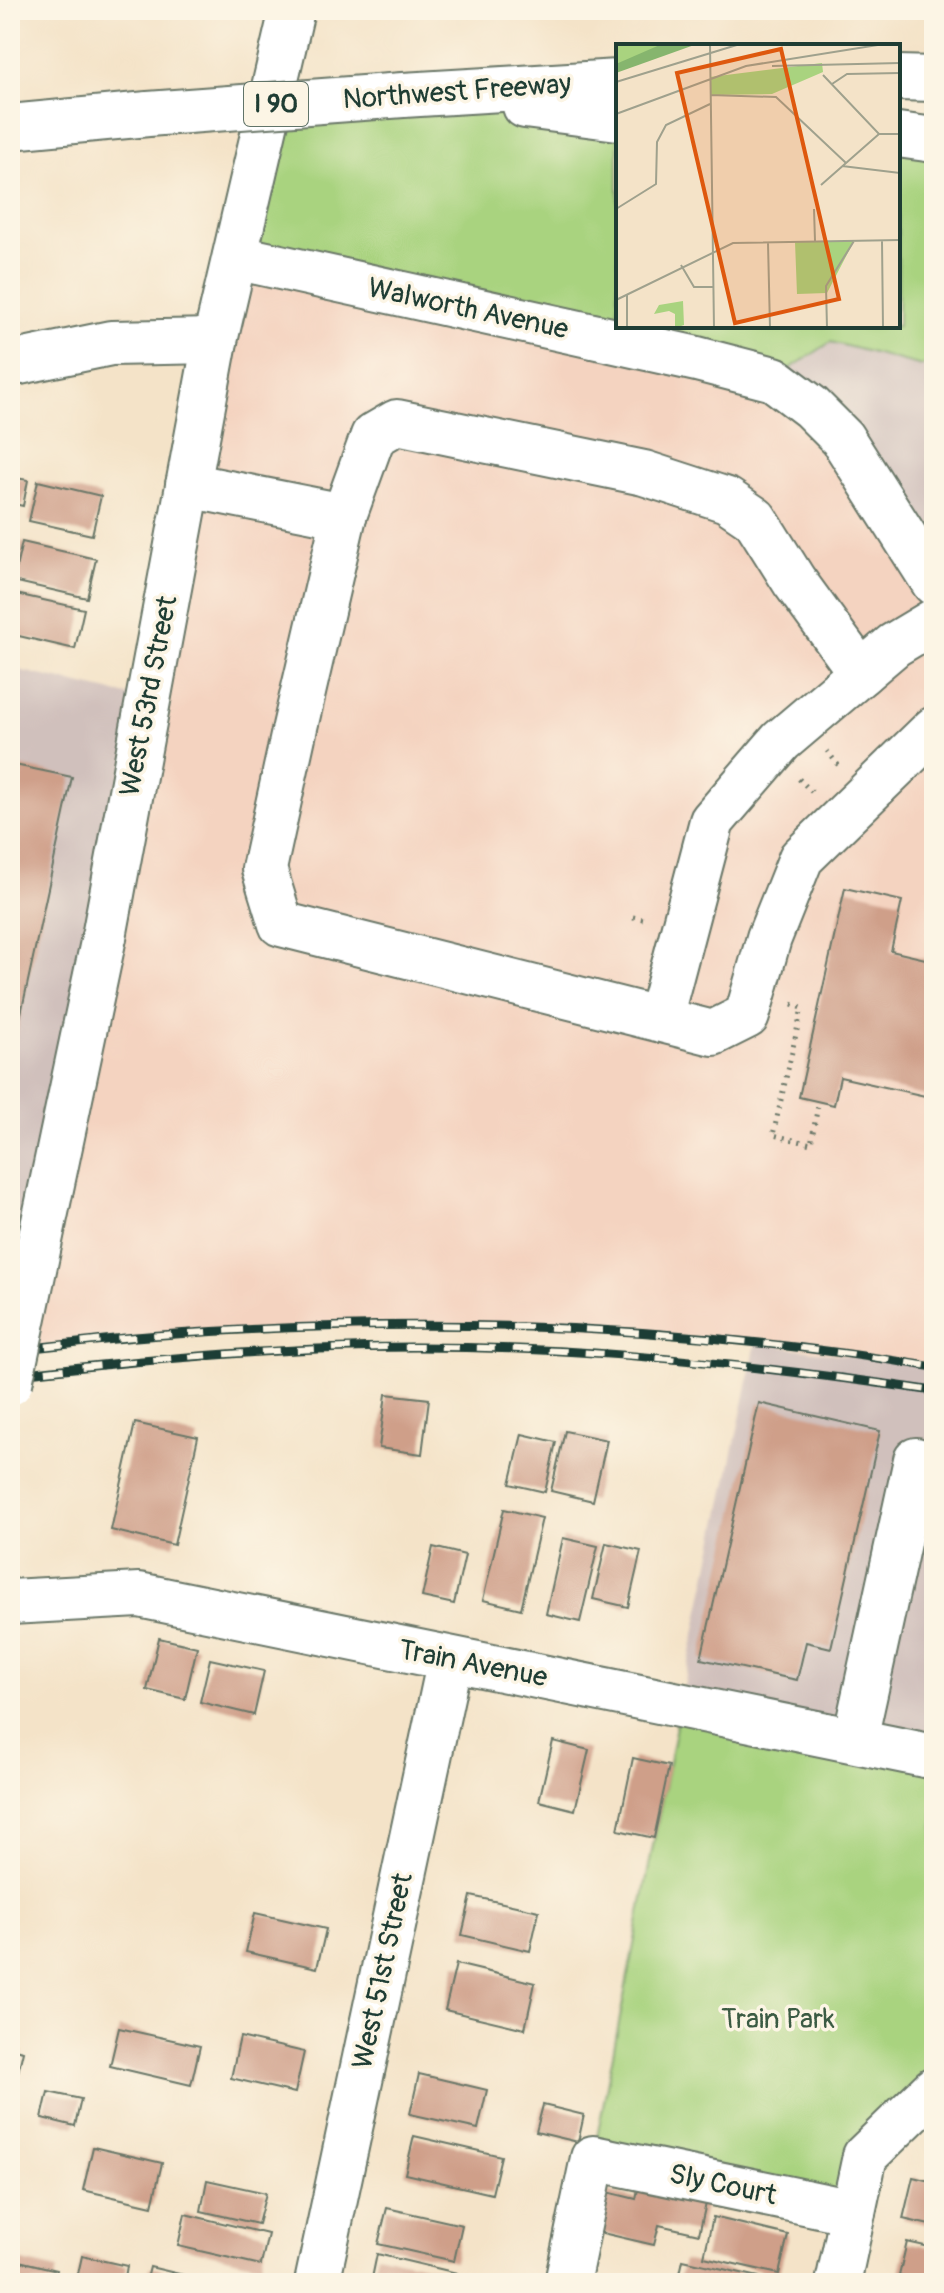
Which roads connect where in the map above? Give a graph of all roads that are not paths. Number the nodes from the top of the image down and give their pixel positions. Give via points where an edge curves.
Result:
1 (292, 10) edge
2 (900, 78) edge
3 (934, 79) edge
4 (616, 82) edge
5 (417, 94) junction
6 (616, 118) edge
7 (10, 127) edge
8 (900, 135) edge
9 (934, 140) edge
10 (235, 257) junction
11 (215, 341) junction
12 (10, 364) edge
13 (188, 485) junction
14 (344, 516) junction
15 (934, 583) edge
16 (934, 621) edge
17 (861, 673) junction
18 (934, 729) edge
19 (660, 1018) junction
20 (10, 1383) edge
21 (916, 1460) dead end
22 (10, 1604) edge
23 (450, 1659) junction
24 (855, 1739) junction
25 (934, 1757) edge
26 (934, 2089) edge
27 (853, 2212) junction
28 (317, 2283) edge
29 (567, 2283) edge
30 (838, 2283) edge

1 - 10 main road, West 53rd Street
2 - 3 main road
4 - 5 main road, Northwest Freeway / I 90
5 - 6 main road
5 - 7 main road, Northwest Freeway / I 90, bridge
8 - 9 main road
10 - 11 main road, West 53rd Street
10 - 15 main road, Walworth Avenue via 774,379 842,438
11 - 12 main road via 111,343
11 - 13 main road, West 53rd Street
13 - 14 main road
13 - 20 main road, West 53rd Street, bridge via 104,937
14 - 17 main road via 373,436 397,422 644,473 727,500 755,519
14 - 19 main road via 264,869 281,924
16 - 17 main road
17 - 19 main road via 781,741 712,821
18 - 19 main road via 801,858 769,938 747,1016 713,1033
21 - 24 main road
22 - 23 main road, Train Avenue via 139,1595
23 - 24 main road, Train Avenue
23 - 28 main road, West 51st Street
24 - 25 main road, Train Avenue
26 - 27 main road via 865,2156
27 - 29 main road, Sly Court via 593,2158
27 - 30 main road

